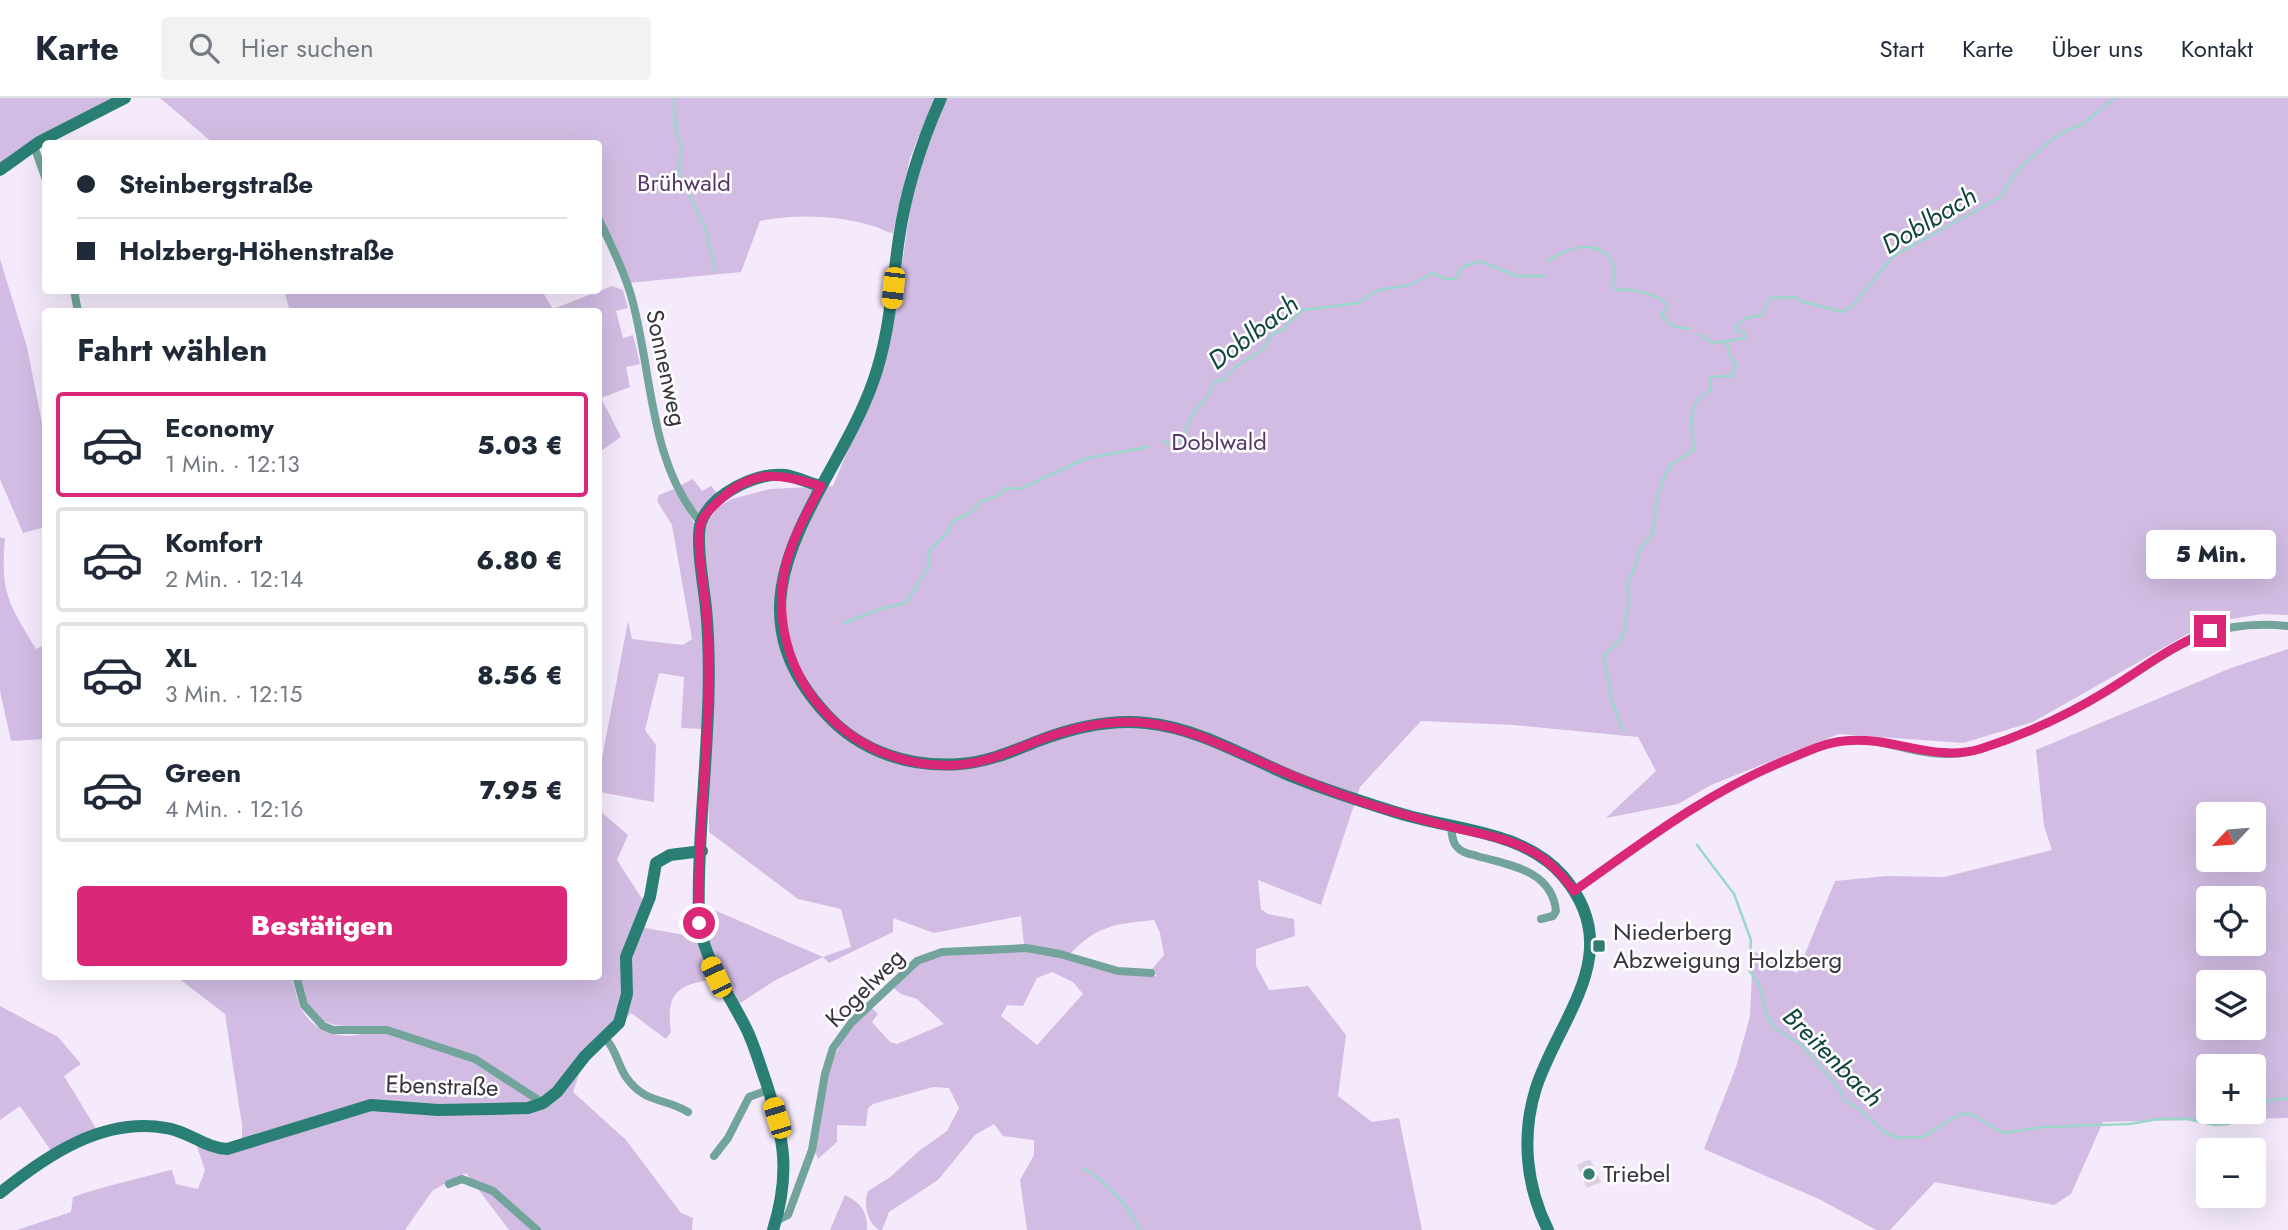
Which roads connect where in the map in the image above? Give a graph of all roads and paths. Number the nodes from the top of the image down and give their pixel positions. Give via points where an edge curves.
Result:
1 (125, 98) edge
2 (941, 98) edge
3 (45, 140) edge
4 (42, 142) edge
5 (34, 146) junction
6 (42, 169) edge
7 (0, 170) edge
8 (602, 227) edge
9 (821, 486) junction
10 (701, 523) junction
11 (2288, 626) edge
12 (1451, 827) junction
13 (702, 851) junction
14 (1574, 891) junction
15 (1541, 919) dead end
16 (1151, 973) dead end
17 (297, 980) edge
18 (605, 1038) junction
19 (768, 1090) junction
20 (543, 1103) junction
21 (688, 1112) dead end
22 (714, 1156) dead end
23 (449, 1184) dead end
24 (0, 1193) edge
25 (774, 1226) edge
26 (537, 1230) edge
27 (1548, 1230) edge

1 - 3 main road
2 - 9 main road via 906,202 883,352 856,422
4 - 5 main road
5 - 6 street
5 - 7 main road
8 - 10 street, Sonnenweg via 631,294 664,454 681,495
9 - 10 main road via 787,475 763,475 730,490
9 - 12 main road via 796,531 786,562 781,603 784,633 796,671 813,699 836,725 869,747 910,762 956,765 990,759 1091,726 1118,722 1163,725 1203,736 1328,790
10 - 13 main road via 709,648
11 - 14 street via 2246,624 2198,636 2066,715 1969,752 1936,753 1855,739 1818,747 1739,780 1693,806
12 - 14 main road via 1527,848 1556,869
12 - 15 street via 1454,842 1462,851 1538,877 1556,908 1553,916
13 - 18 main road via 670,855 656,863 650,897 626,957 628,994 623,1013
13 - 19 main road via 699,923 705,951 747,1029
14 - 27 main road via 1588,932 1588,964 1572,1015 1539,1080 1527,1136 1532,1187
16 - 25 street, Kogelweg via 1118,971 1026,948 942,952 917,961 859,1014 838,1040 825,1074 810,1158 788,1215
17 - 20 street via 309,1013 323,1027 387,1030 475,1059
18 - 20 main road
18 - 21 street via 624,1074 647,1097
19 - 22 street via 749,1097
19 - 25 main road via 785,1155
20 - 24 main road, Ebenstraße via 477,1110 372,1105 227,1149 167,1128 127,1127 68,1146
23 - 26 street via 462,1179 493,1191

